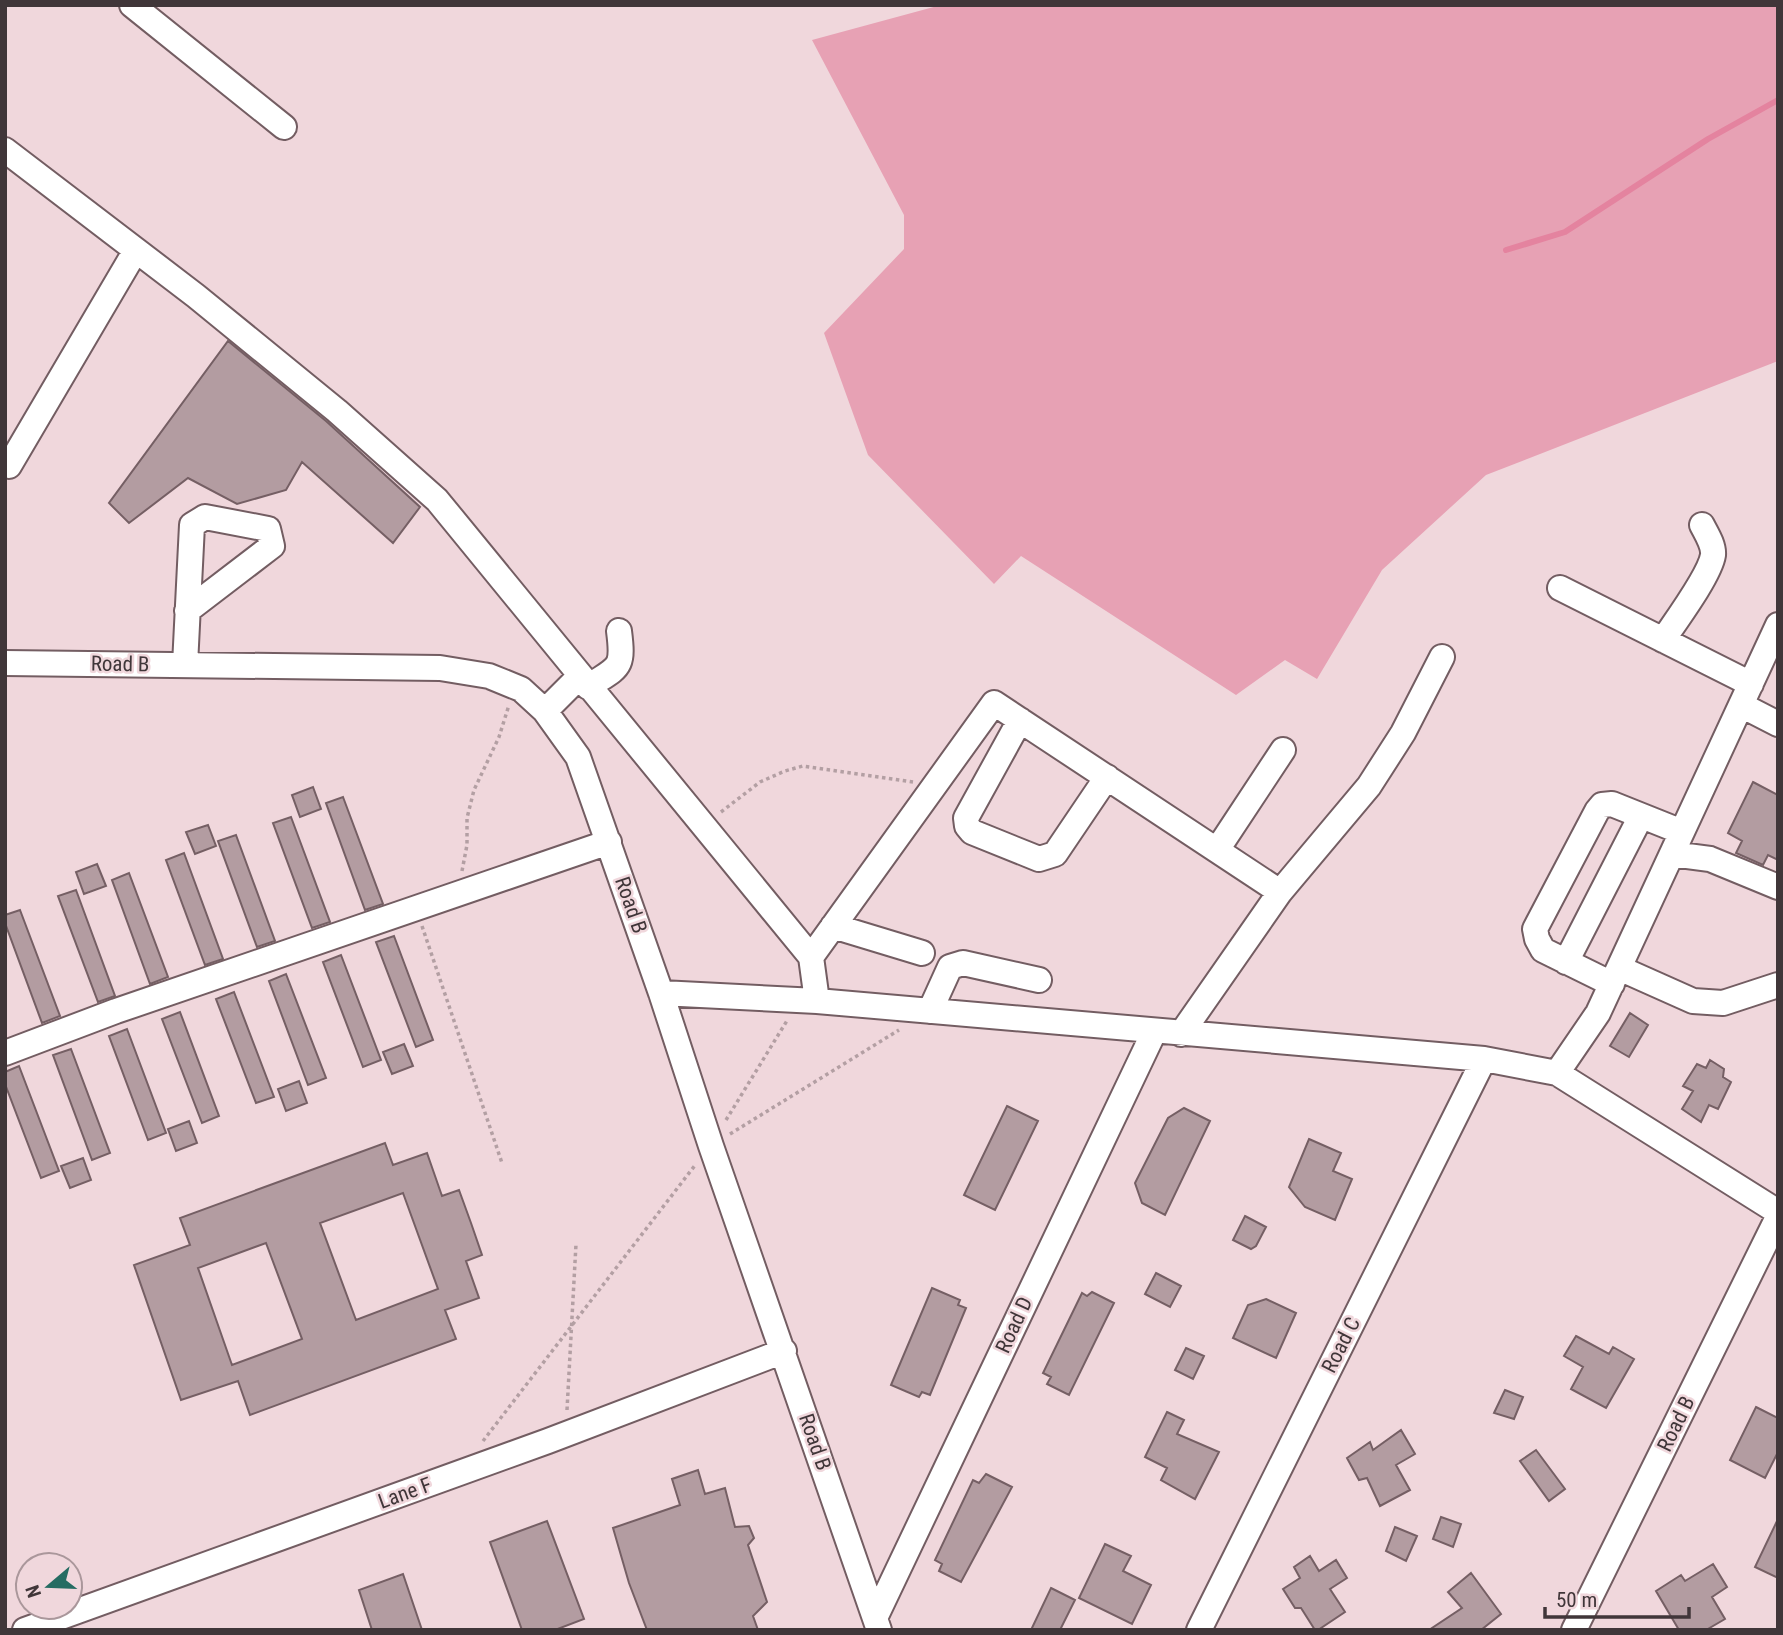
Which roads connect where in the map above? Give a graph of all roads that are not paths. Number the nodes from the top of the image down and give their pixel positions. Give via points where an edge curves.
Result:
1 (132, 5) edge
2 (284, 127) dead end
3 (5, 149) edge
4 (136, 250) junction
5 (9, 466) dead end
6 (1702, 525) dead end
7 (1560, 589) dead end
8 (187, 611) dead end
9 (1778, 625) edge
10 (619, 631) dead end
11 (1663, 640) junction
12 (1442, 657) dead end
13 (5, 663) edge
14 (185, 665) junction
15 (584, 682) junction
16 (1746, 694) junction
17 (545, 711) junction
18 (1020, 720) junction
19 (1778, 724) edge
20 (1283, 750) dead end
21 (1107, 778) junction
22 (1641, 816) junction
23 (609, 842) junction
24 (1677, 843) junction
25 (1217, 850) junction
26 (1778, 887) edge
27 (1280, 892) junction
28 (833, 926) junction
29 (922, 953) dead end
30 (811, 957) junction
31 (1566, 962) junction
32 (1616, 976) junction
33 (1040, 980) dead end
34 (1777, 984) edge
35 (662, 993) junction
36 (808, 1000) junction
37 (930, 1011) junction
38 (1154, 1032) junction
39 (1181, 1034) junction
40 (5, 1053) edge
41 (1484, 1059) junction
42 (1557, 1073) junction
43 (1778, 1215) edge
44 (784, 1352) junction
45 (877, 1624) edge
46 (25, 1630) edge
47 (1199, 1630) edge
48 (1574, 1630) edge

1 - 2 street
3 - 4 street
4 - 5 street
4 - 15 street via 337,411 437,500
6 - 11 street via 1713,555
7 - 11 street
8 - 14 street
9 - 16 street
10 - 15 street via 622,657 616,668
11 - 16 street
12 - 27 street via 1369,786
13 - 14 street, Road B
14 - 17 street, Road B via 440,668 489,676 521,689
15 - 17 street
15 - 30 street
16 - 19 street
16 - 24 street
17 - 23 street, Road B via 578,757
18 - 21 street
18 - 21 street via 966,818 972,832 1039,859 1055,854
18 - 28 street via 994,703
20 - 25 street
21 - 25 street
22 - 24 street
22 - 31 street
22 - 31 street via 1612,804 1602,805 1535,929 1543,950
23 - 35 street, Road B
23 - 40 street
24 - 26 street
24 - 32 street
25 - 27 street
27 - 39 street
28 - 29 street
28 - 30 street
30 - 36 street
31 - 32 street
32 - 34 street via 1693,1001 1723,1003
32 - 42 street via 1598,1013
33 - 37 street via 956,964 950,967
35 - 36 street
35 - 44 street, Road B
36 - 37 street
37 - 38 street
38 - 39 street
38 - 45 street, Road D
39 - 41 street
41 - 42 street
41 - 47 street, Road C
42 - 43 street
43 - 48 street, Road B
44 - 45 street, Road B
44 - 46 street, Lane F

